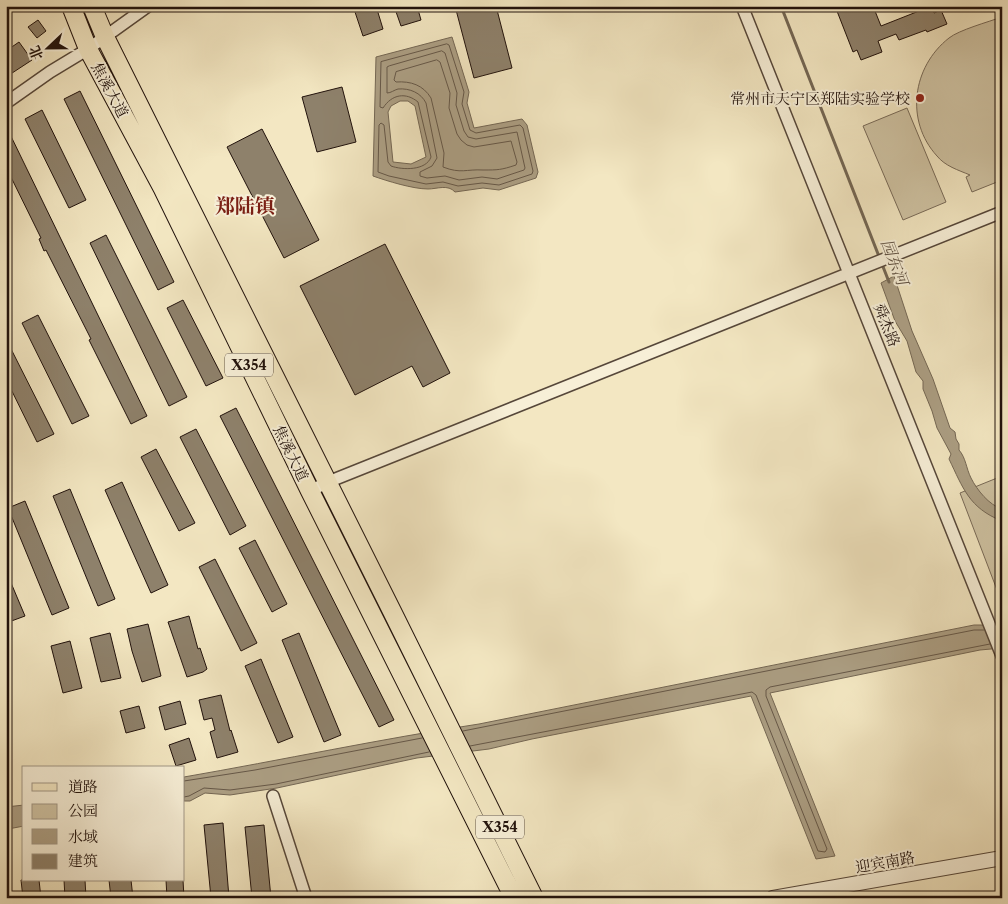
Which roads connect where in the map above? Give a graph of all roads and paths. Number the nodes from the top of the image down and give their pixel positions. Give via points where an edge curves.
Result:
1 (71, 6) edge
2 (92, 6) edge
3 (148, 6) edge
4 (742, 6) edge
5 (105, 37) junction
6 (88, 49) junction
7 (6, 103) edge
8 (1002, 212) edge
9 (850, 273) junction
10 (328, 482) junction
11 (310, 491) junction
12 (1002, 656) edge
13 (272, 796) dead end
14 (1002, 858) edge
15 (306, 898) edge
16 (514, 898) edge
17 (534, 898) edge
18 (773, 898) edge

1 - 6 main road, 焦溪大道 / X354
2 - 5 main road, 焦溪大道 / X354
3 - 5 street
4 - 9 street, 舜杰路
5 - 6 street
5 - 10 main road, 焦溪大道 / X354
6 - 7 street
6 - 11 main road, 焦溪大道 / X354 via 162,189
8 - 9 street
9 - 10 street
9 - 12 street, 舜杰路
10 - 11 street
10 - 17 main road, 焦溪大道 / X354
11 - 16 main road, 焦溪大道 / X354
13 - 15 street
14 - 18 street, 迎宾南路

